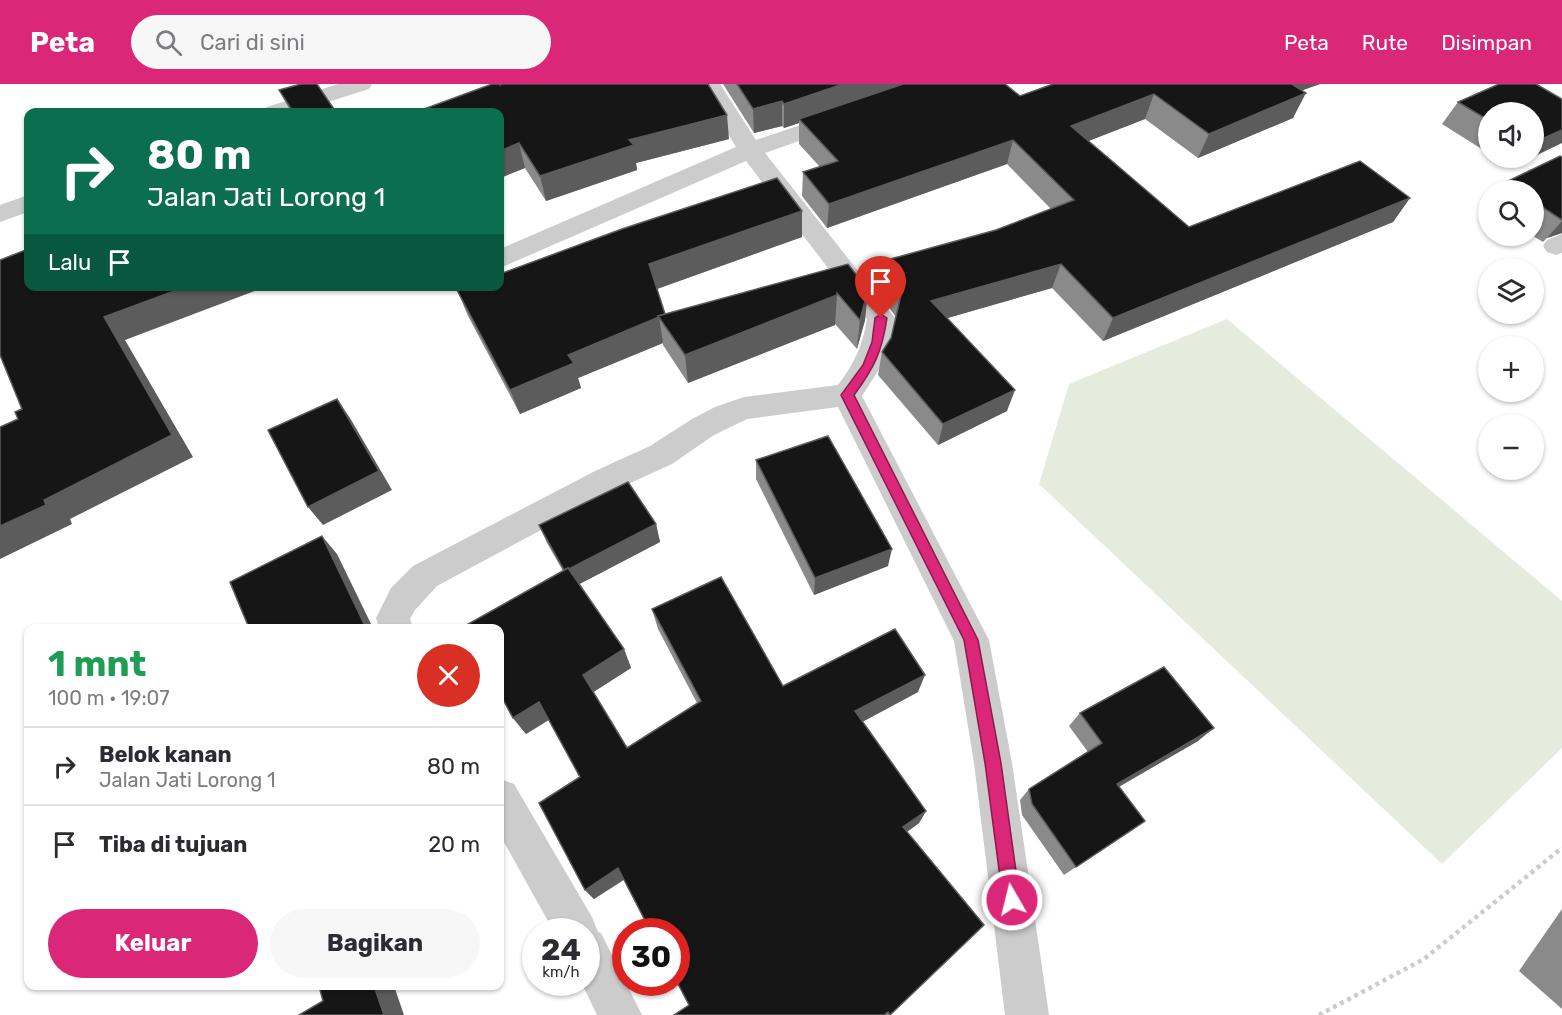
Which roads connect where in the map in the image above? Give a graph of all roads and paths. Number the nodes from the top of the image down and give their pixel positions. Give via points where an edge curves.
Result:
1 (361, 84) edge
2 (709, 84) edge
3 (337, 91) junction
4 (304, 92) edge
5 (281, 108) edge
6 (348, 108) edge
7 (867, 109) edge
8 (750, 150) junction
9 (24, 205) edge
10 (0, 214) edge
11 (504, 256) edge
12 (847, 395) junction
13 (395, 624) edge
14 (504, 805) edge
15 (1562, 848) edge
16 (569, 918) edge
17 (600, 976) edge
18 (620, 1015) edge
19 (1027, 1015) edge
20 (1319, 1015) edge

1 - 3 street
2 - 8 street
3 - 4 street
3 - 6 street
4 - 5 street
7 - 8 street
8 - 11 street
8 - 12 street via 881,318 869,367
9 - 10 street
12 - 13 street via 744,408 703,427 661,455 425,576 403,599 393,618
12 - 19 street via 971,640 993,763
14 - 16 street
15 - 20 path via 1424,959
17 - 18 street

